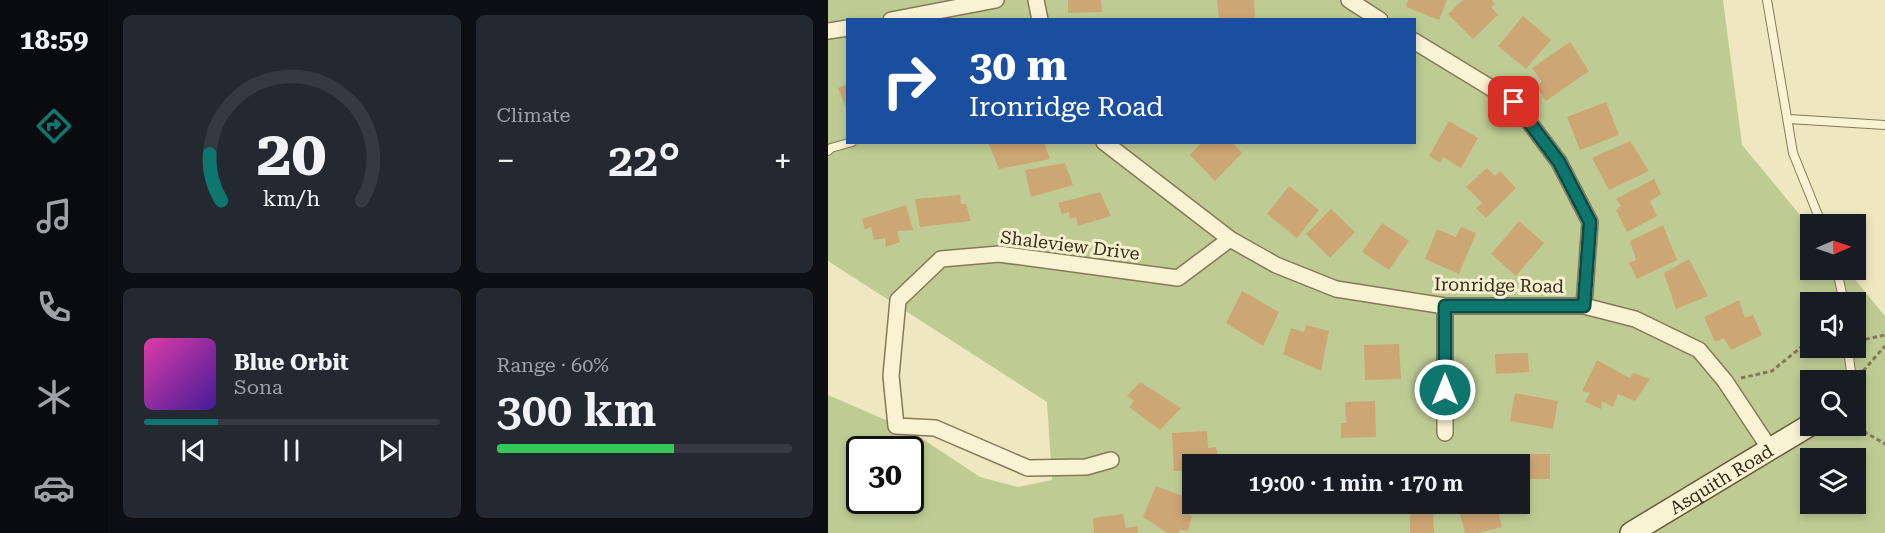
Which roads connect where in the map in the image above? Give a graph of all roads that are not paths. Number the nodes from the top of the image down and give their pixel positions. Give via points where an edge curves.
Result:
1 (996, 0) edge
2 (1036, 0) edge
3 (1349, 0) edge
4 (1767, 0) edge
5 (902, 18) edge
6 (1040, 18) edge
7 (1377, 18) edge
8 (846, 28) edge
9 (828, 31) edge
10 (1416, 41) edge
11 (1789, 119) junction
12 (1885, 125) edge
13 (846, 144) edge
14 (1107, 144) edge
15 (828, 151) edge
16 (1818, 214) edge
17 (1230, 239) junction
18 (1445, 306) junction
19 (1584, 306) junction
20 (1800, 432) edge
21 (1445, 433) dead end
22 (1770, 449) junction
23 (1111, 460) dead end
24 (1631, 533) edge

1 - 5 street
2 - 6 street
3 - 7 street
4 - 11 lane
8 - 9 street
10 - 19 street via 1514,102 1559,162 1590,222
11 - 12 lane
11 - 16 lane via 1793,153
13 - 15 lane
14 - 17 street, Ironridge Road
17 - 18 street, Ironridge Road via 1276,265 1336,289
17 - 23 street, Shaleview Drive via 1178,278 999,254 941,259 898,300 891,376 896,426 935,428 1028,468 1086,467
18 - 19 street, Ironridge Road
18 - 21 street
19 - 22 street, Ironridge Road via 1635,319 1699,350 1725,381
20 - 22 street, Asquith Road
22 - 24 street, Asquith Road

